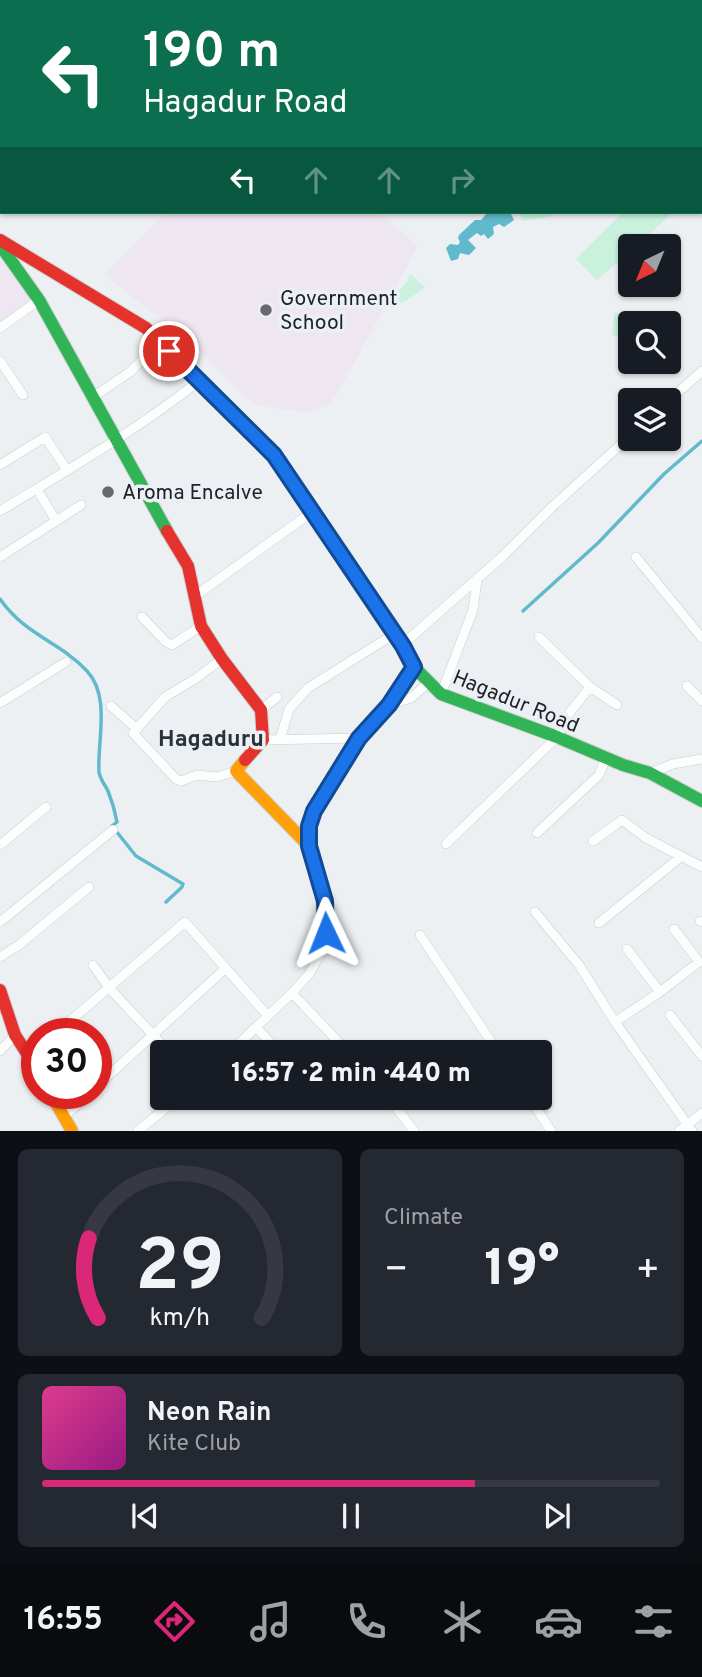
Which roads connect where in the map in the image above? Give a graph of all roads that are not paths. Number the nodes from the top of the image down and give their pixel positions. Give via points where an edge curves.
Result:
1 (0, 243) edge
2 (39, 300) junction
3 (0, 328) edge
4 (160, 342) junction
5 (0, 361) edge
6 (702, 371) edge
7 (199, 380) junction
8 (681, 390) edge
9 (23, 395) dead end
10 (93, 397) junction
11 (115, 442) junction
12 (618, 447) edge
13 (0, 465) edge
14 (67, 470) junction
15 (37, 489) junction
16 (81, 505) dead end
17 (0, 511) edge
18 (312, 512) junction
19 (56, 521) junction
20 (0, 556) edge
21 (636, 556) dead end
22 (477, 580) junction
23 (195, 596) junction
24 (142, 617) dead end
25 (201, 626) junction
26 (539, 637) dead end
27 (702, 638) edge
28 (398, 640) junction
29 (222, 659) junction
30 (66, 662) dead end
31 (414, 667) junction
32 (429, 682) junction
33 (687, 686) dead end
34 (590, 687) junction
35 (441, 694) junction
36 (277, 697) dead end
37 (702, 701) edge
38 (0, 703) edge
39 (389, 705) junction
40 (617, 705) dead end
41 (111, 706) dead end
42 (261, 710) junction
43 (137, 729) junction
44 (557, 737) junction
45 (359, 738) junction
46 (264, 740) junction
47 (280, 740) junction
48 (606, 758) junction
49 (701, 758) edge
50 (236, 771) junction
51 (650, 773) junction
52 (702, 801) edge
53 (46, 807) dead end
54 (113, 830) dead end
55 (537, 833) dead end
56 (593, 841) dead end
57 (446, 844) dead end
58 (0, 845) edge
59 (309, 846) junction
60 (682, 856) junction
61 (702, 867) edge
62 (89, 887) dead end
63 (535, 912) dead end
64 (0, 922) edge
65 (599, 923) dead end
66 (674, 929) dead end
67 (421, 935) dead end
68 (627, 949) dead end
69 (0, 957) edge
70 (93, 965) dead end
71 (226, 968) junction
72 (110, 989) junction
73 (0, 990) edge
74 (660, 992) junction
75 (292, 993) junction
76 (670, 1015) dead end
77 (268, 1016) junction
78 (75, 1018) edge
79 (615, 1022) junction
80 (256, 1027) junction
81 (153, 1033) junction
82 (15, 1035) junction
83 (159, 1040) edge
84 (242, 1040) edge
85 (268, 1040) edge
86 (337, 1040) edge
87 (490, 1040) edge
88 (21, 1041) edge
89 (0, 1051) edge
90 (702, 1056) edge
91 (112, 1072) edge
92 (61, 1109) edge
93 (73, 1109) edge
94 (163, 1110) edge
95 (398, 1110) edge
96 (537, 1110) edge
97 (702, 1113) edge
98 (65, 1116) junction
99 (690, 1128) edge
100 (72, 1131) edge
101 (138, 1131) edge
102 (414, 1131) edge
103 (551, 1131) edge
104 (679, 1131) edge

1 - 2 street
1 - 4 street, Hagadur Road via 146,328
2 - 3 street
2 - 10 street
4 - 7 street, Hagadur Road
4 - 10 street via 130,372
5 - 9 street
6 - 8 street
7 - 11 street
7 - 18 street, Hagadur Road via 274,455
10 - 11 street
11 - 14 street
11 - 23 street via 188,566
12 - 22 street
13 - 14 street via 45,437
14 - 15 street
15 - 17 street
15 - 19 street
16 - 19 street
18 - 23 street
18 - 28 street, Hagadur Road
19 - 20 street
21 - 27 street
22 - 28 street
22 - 35 street via 473,610
23 - 25 street
24 - 25 street via 172,645
25 - 29 street
26 - 34 street
28 - 31 street, Hagadur Road
28 - 47 street via 308,688 289,709
29 - 42 street
29 - 43 street via 165,696
30 - 38 street
31 - 32 street, Hagadur Road
31 - 39 street
32 - 35 street, Hagadur Road
32 - 39 street via 411,698
33 - 37 street
34 - 40 street
34 - 44 street
35 - 44 street, Hagadur Road
36 - 42 street
39 - 45 street
41 - 43 street
42 - 46 street
43 - 50 street via 133,733 176,779
44 - 48 street, Hagadur Road
44 - 57 street
45 - 47 street
45 - 59 street via 314,811
46 - 47 street
46 - 50 street
48 - 51 street, Hagadur Road
48 - 55 street via 600,775
49 - 51 street
50 - 59 street
51 - 52 street, Hagadur Road
53 - 58 street
54 - 64 street
56 - 60 street via 622,820
59 - 75 street via 325,901 326,933 309,974
60 - 61 street
60 - 65 street
62 - 69 street
63 - 79 street via 579,965
66 - 74 street via 699,962
67 - 87 street
68 - 74 street
70 - 72 street
71 - 72 street via 185,922
71 - 77 street
71 - 81 street
72 - 78 street
72 - 81 street
73 - 82 street
74 - 79 street
75 - 77 street
75 - 86 street
76 - 90 street
77 - 80 street
79 - 99 street
80 - 84 street
80 - 85 street
81 - 83 street
81 - 91 street
82 - 88 street
82 - 89 street
92 - 98 street
93 - 98 street
94 - 101 street
95 - 102 street
96 - 103 street
97 - 99 street
98 - 100 street
99 - 104 street

